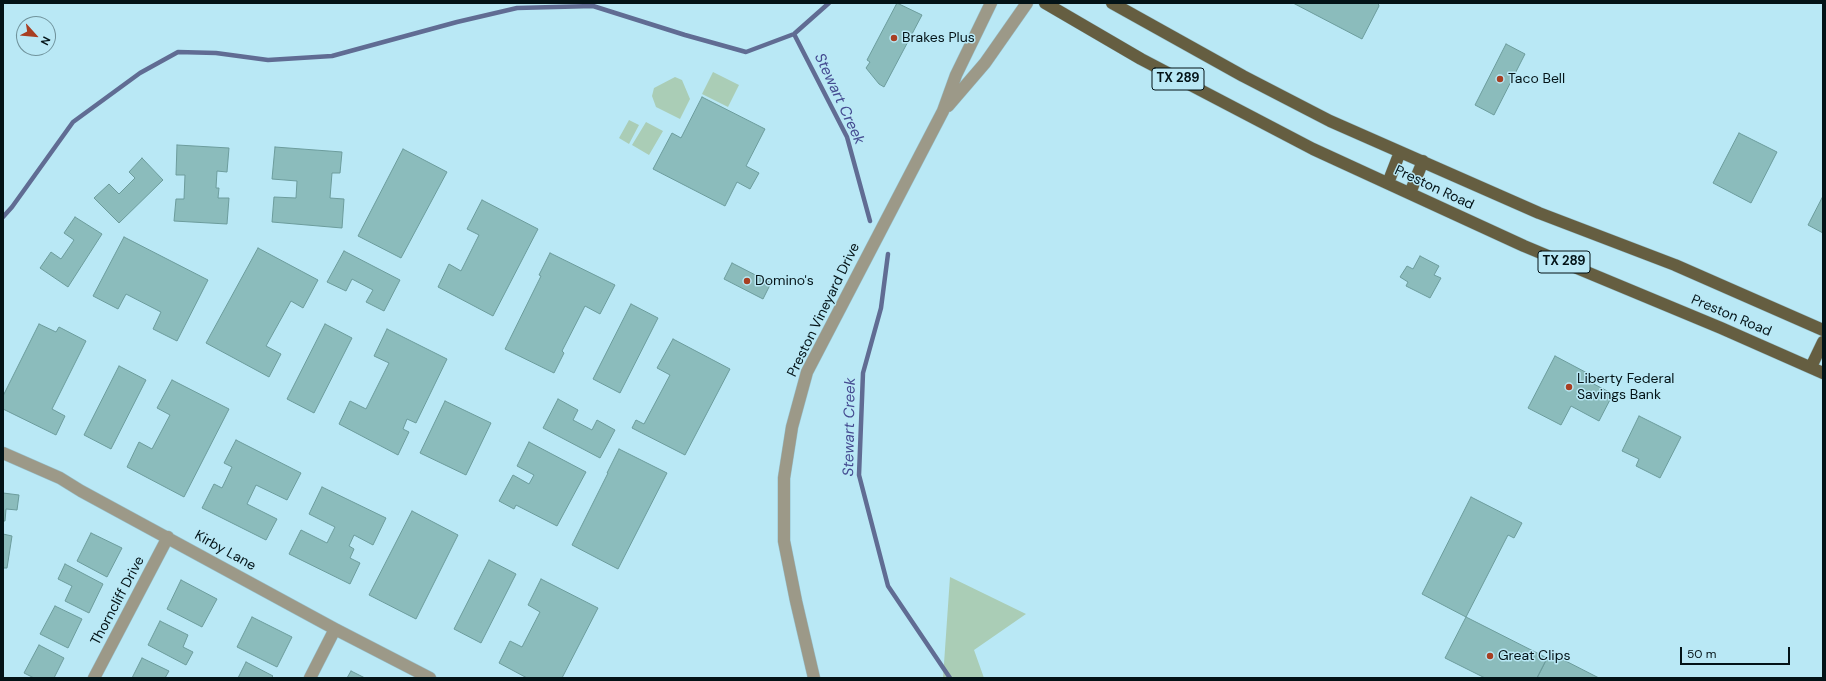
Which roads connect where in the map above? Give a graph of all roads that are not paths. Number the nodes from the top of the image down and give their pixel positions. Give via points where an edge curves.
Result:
1 (991, 3) edge
2 (1028, 3) edge
3 (1045, 3) edge
4 (1112, 3) edge
5 (943, 111) junction
6 (1400, 152) junction
7 (1423, 161) junction
8 (1388, 183) junction
9 (1410, 193) junction
10 (1823, 330) edge
11 (1823, 342) edge
12 (1811, 367) junction
13 (1823, 373) edge
14 (3, 453) edge
15 (168, 537) junction
16 (335, 629) junction
17 (94, 678) edge
18 (310, 678) edge
19 (430, 678) edge
20 (814, 678) edge

1 - 5 street, Preston Vineyard Drive via 956,75
2 - 5 street, Preston Vineyard Drive via 985,63
3 - 8 main road, Preston Road / TX 289 via 1232,108
4 - 6 main road, Preston Road / TX 289 via 1287,100
5 - 20 street, Preston Vineyard Drive via 807,372 792,427 784,478 784,540
6 - 7 main road, Preston Road / TX 289
6 - 8 main road
7 - 9 main road
7 - 10 main road, Preston Road / TX 289 via 1539,213 1675,265
8 - 9 main road, Preston Road / TX 289
9 - 12 main road, Preston Road / TX 289 via 1524,246
11 - 12 main road
12 - 13 main road, Preston Road / TX 289
14 - 15 street, Kirby Lane via 60,478
15 - 16 street, Kirby Lane
15 - 17 street, Thorncliff Drive
16 - 18 street
16 - 19 street, Kirby Lane

